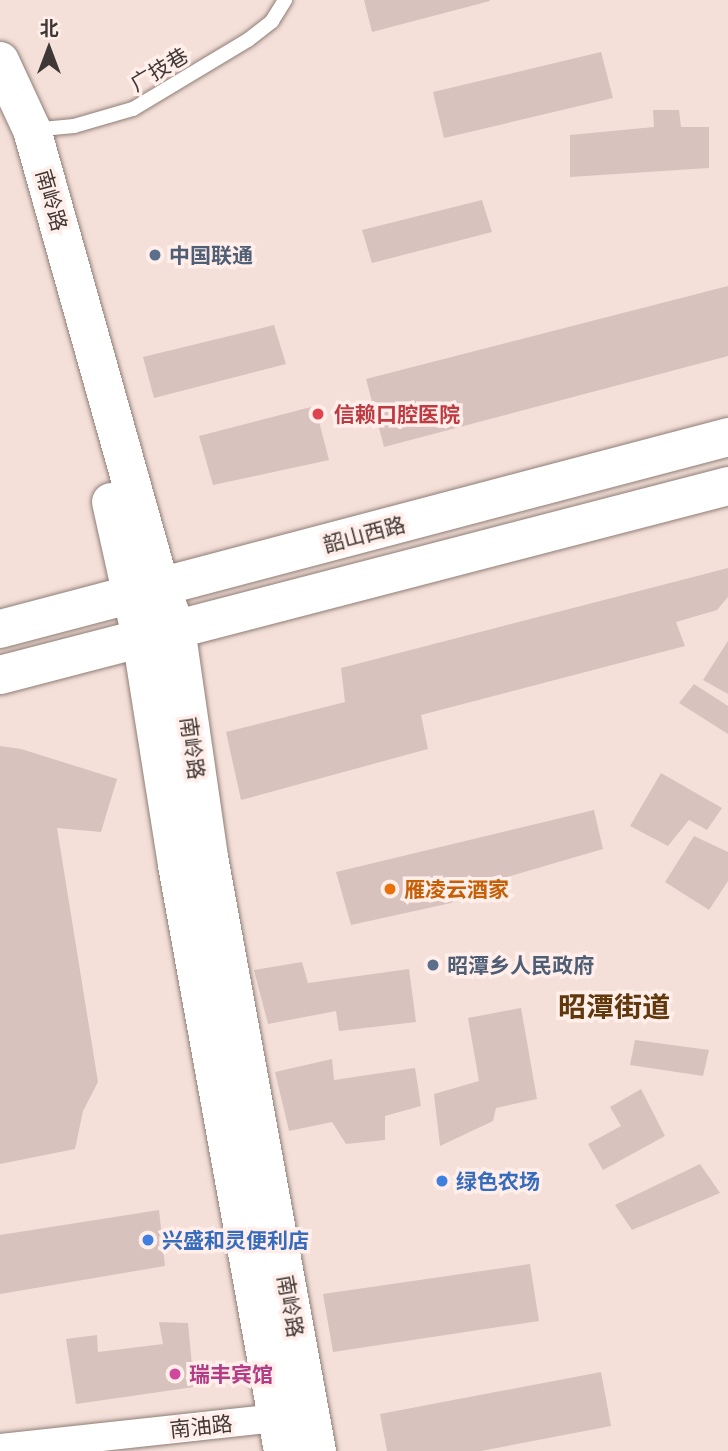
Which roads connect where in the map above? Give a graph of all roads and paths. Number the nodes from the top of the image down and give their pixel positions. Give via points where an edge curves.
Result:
1 (285, 0) edge
2 (0, 62) edge
3 (33, 130) junction
4 (728, 437) edge
5 (728, 486) edge
6 (147, 592) junction
7 (0, 629) edge
8 (159, 633) junction
9 (0, 675) edge
10 (280, 1434) edge
11 (0, 1448) edge
12 (317, 1451) edge

1 - 3 lane, 广技巷 via 272,21 248,40 133,109 74,126
2 - 3 street, 南岭路
2 - 6 street, 南岭路 via 7,133 109,494
3 - 6 street, 南岭路
4 - 6 street, 韶山西路
5 - 8 street, 韶山西路
6 - 7 street, 韶山西路
6 - 8 street, 南岭路
8 - 9 street, 韶山西路
8 - 10 street, 南岭路 via 177,865
8 - 12 street, 南岭路 via 209,857
10 - 11 street, 南油路

